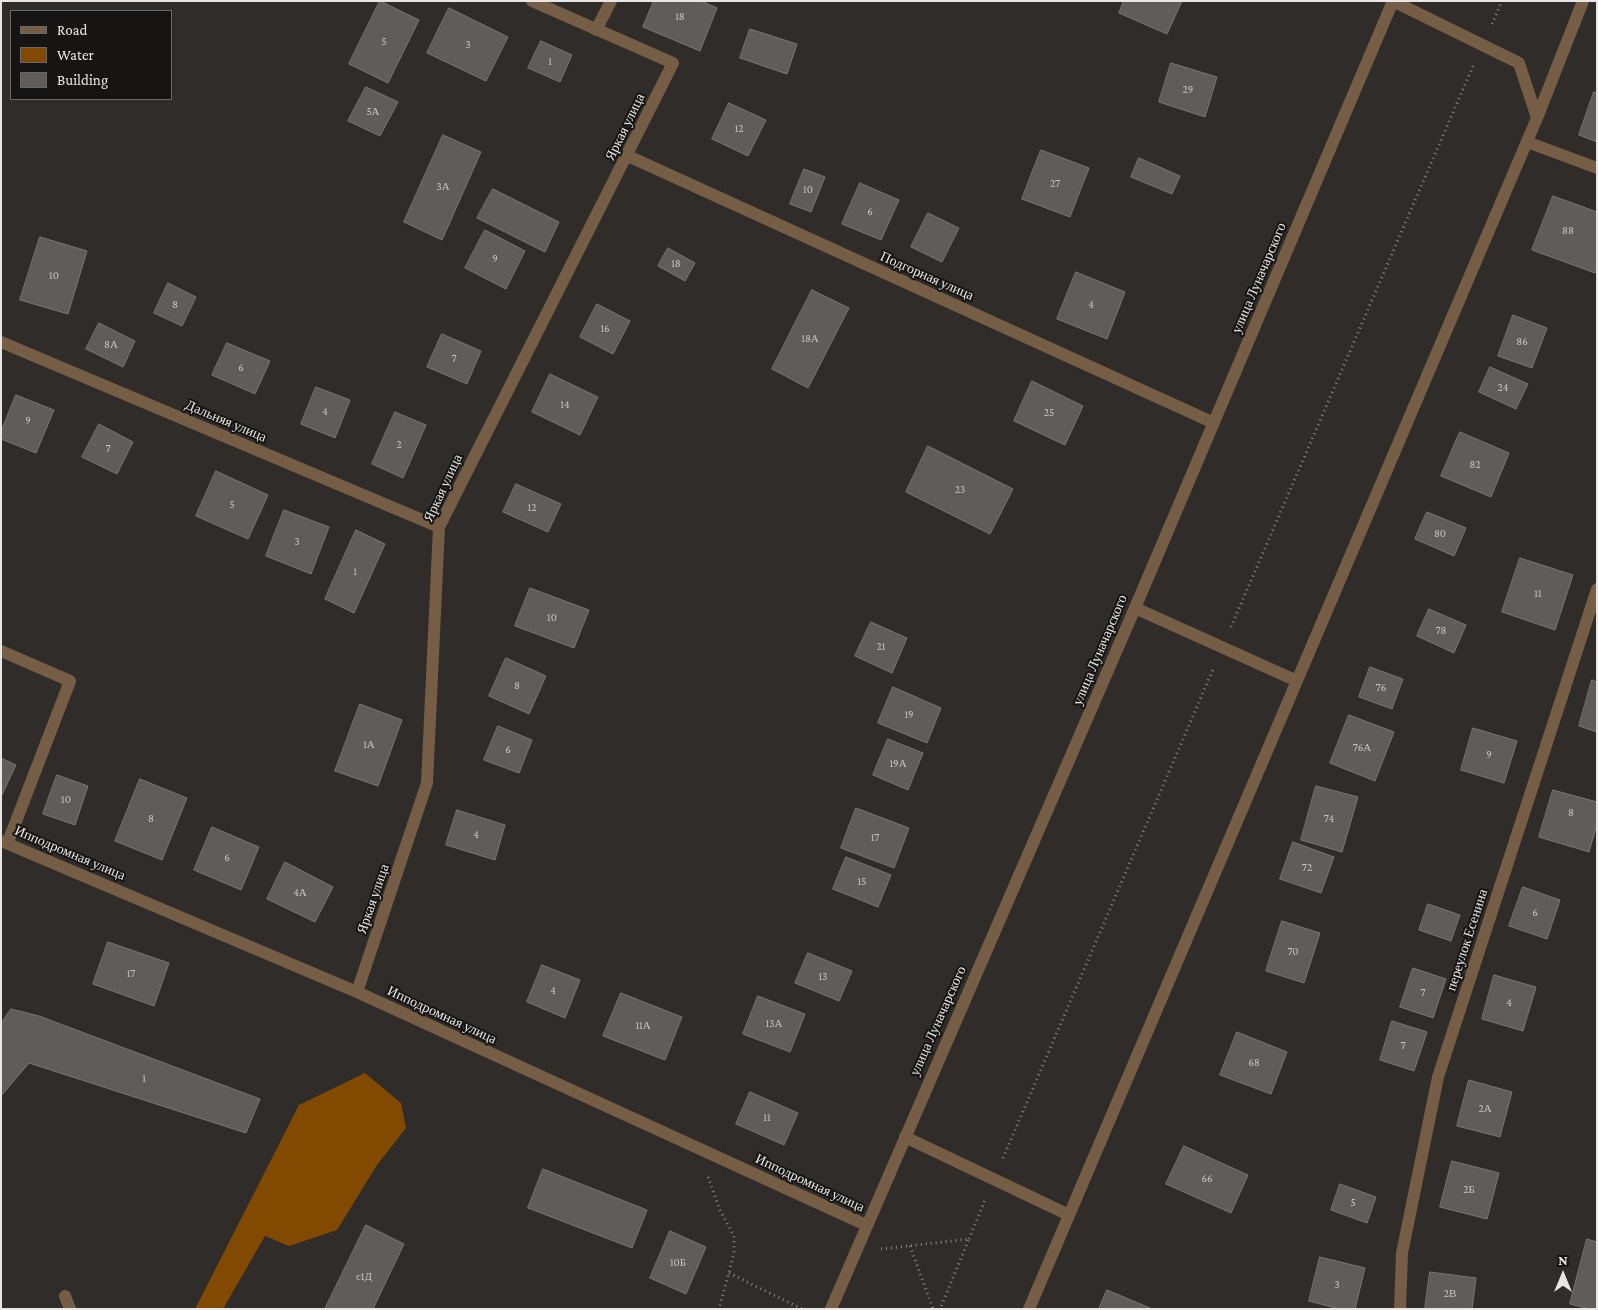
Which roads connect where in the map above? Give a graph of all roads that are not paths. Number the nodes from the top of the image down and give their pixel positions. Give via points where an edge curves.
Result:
1 (532, 1) edge
2 (611, 1) edge
3 (1393, 1) edge
4 (1583, 1) edge
5 (596, 30) junction
6 (1537, 118) junction
7 (1527, 142) junction
8 (628, 156) junction
9 (1597, 168) edge
10 (1, 342) edge
11 (1214, 423) junction
12 (439, 527) junction
13 (1597, 589) edge
14 (1135, 608) junction
15 (1, 650) edge
16 (1297, 681) junction
17 (4, 842) edge
18 (357, 992) junction
19 (905, 1137) junction
20 (1069, 1215) junction
21 (866, 1225) junction
22 (65, 1296) dead end
23 (70, 1309) edge
24 (830, 1309) edge
25 (1029, 1309) edge
26 (1400, 1309) edge

1 - 5 street
2 - 5 street
3 - 6 street via 1519,62
3 - 11 street, улица Луначарского
4 - 6 street
5 - 8 street, Яркая улица via 674,63
6 - 7 street
7 - 9 street
7 - 16 street
8 - 11 street, Подгорная улица
8 - 12 street, Яркая улица
10 - 12 street, Дальняя улица
11 - 14 street, улица Луначарского
12 - 18 street, Яркая улица via 428,783
13 - 26 street, переулок Есенина via 1438,1077 1402,1253
14 - 16 street
14 - 19 street, улица Луначарского
15 - 17 street via 70,681
16 - 20 street
17 - 18 street, Ипподромная улица
18 - 21 street, Ипподромная улица
19 - 20 street
19 - 21 street, улица Луначарского
20 - 25 street
21 - 24 street, улица Луначарского
22 - 23 street

